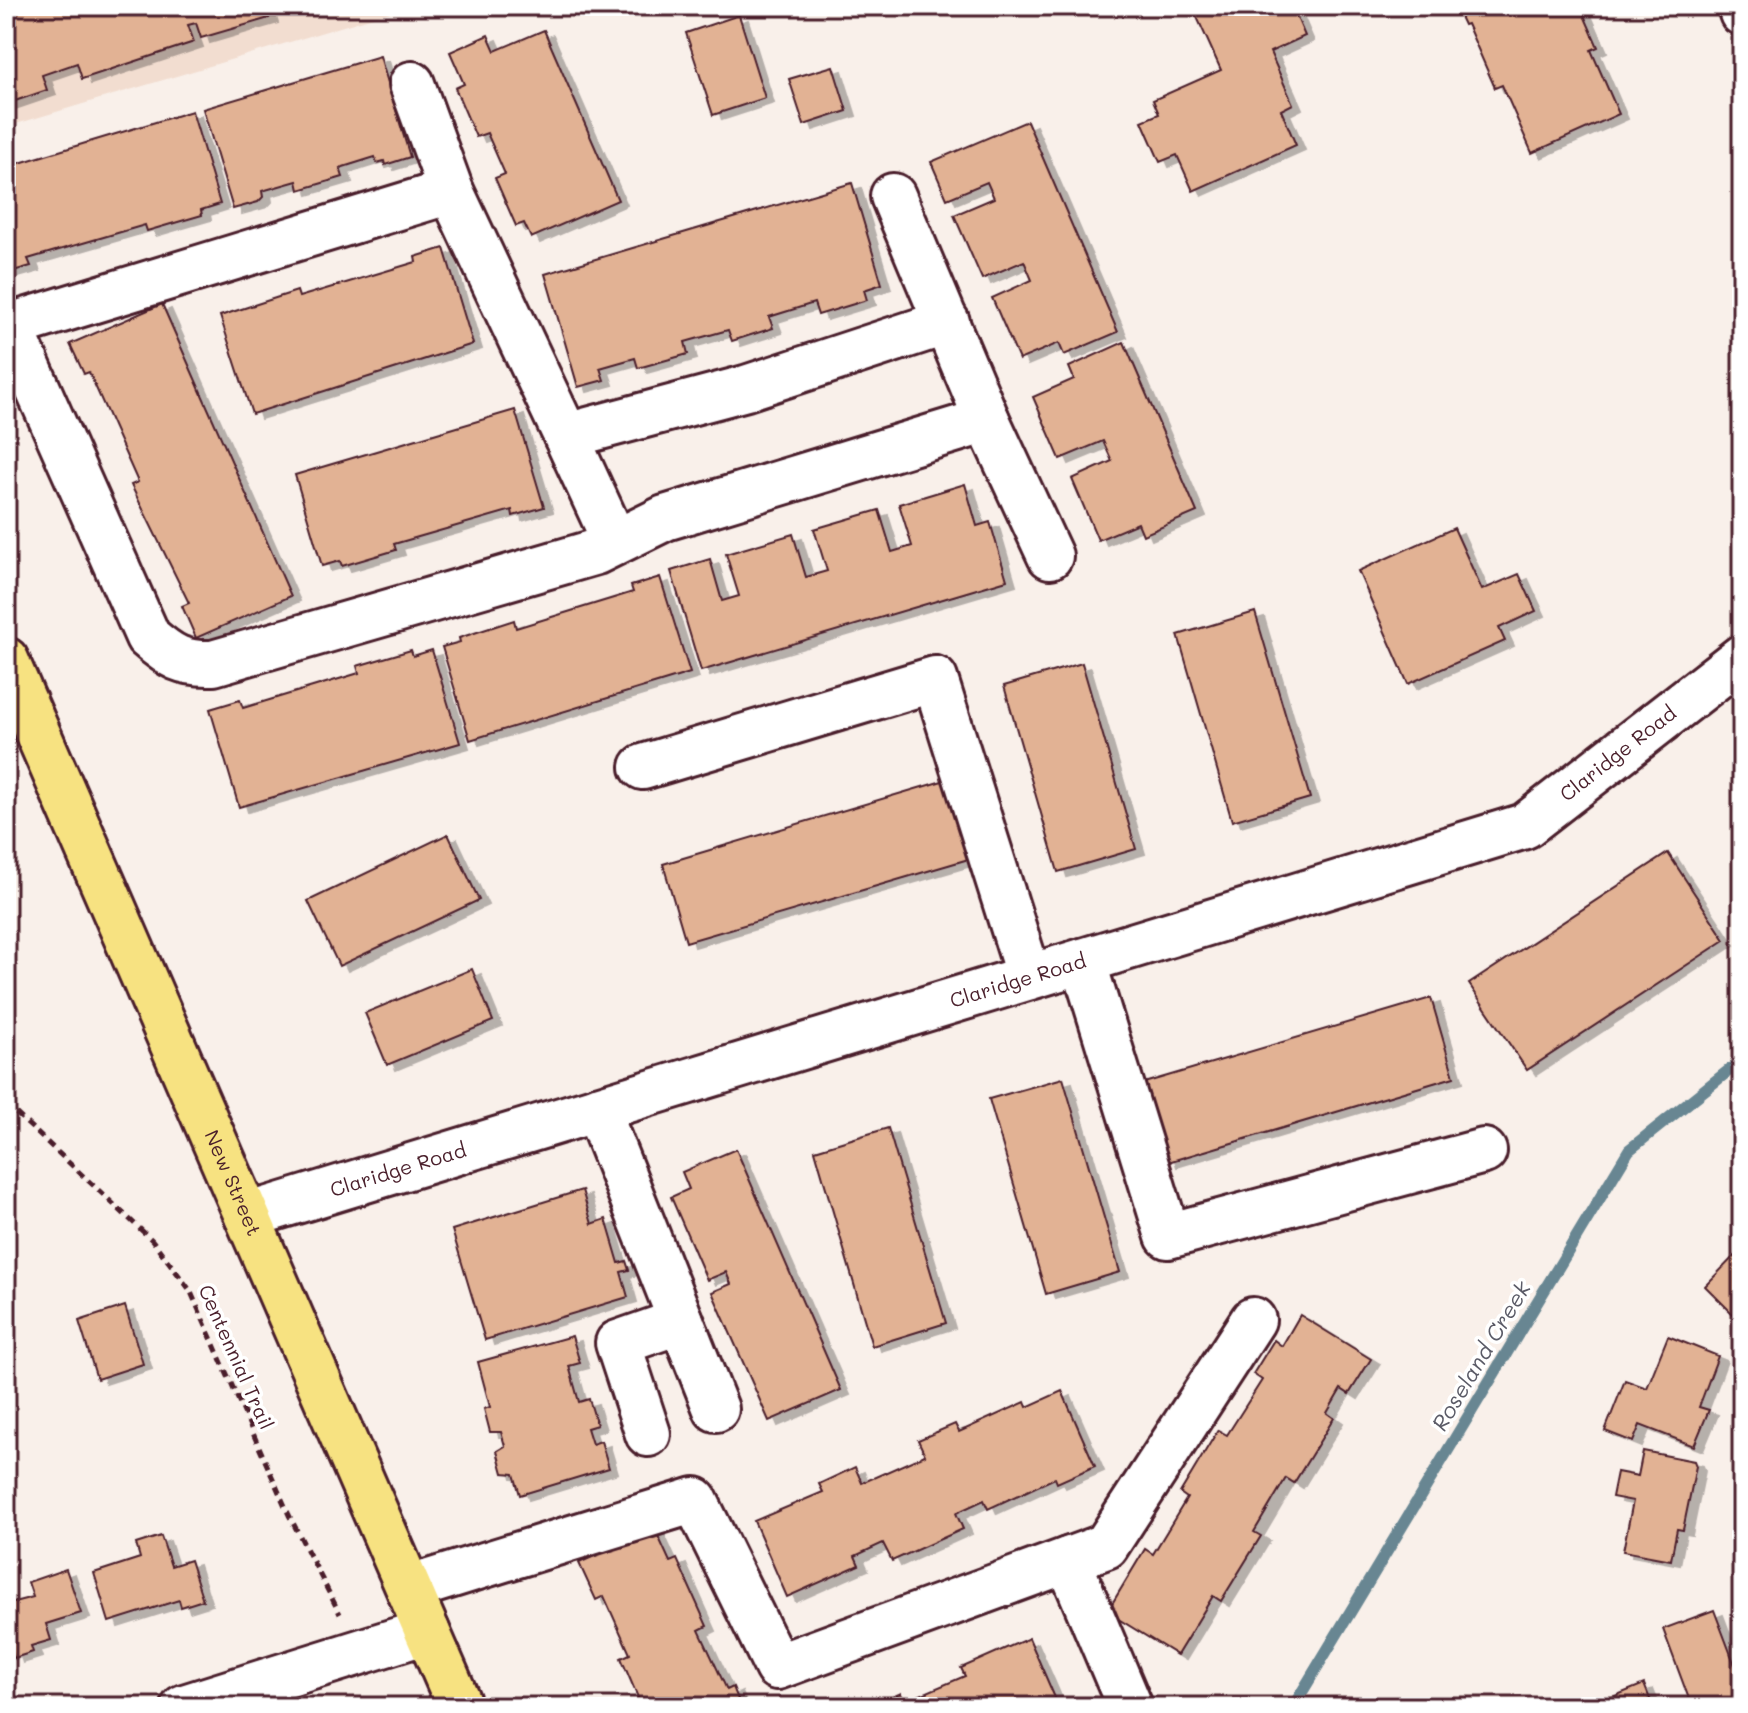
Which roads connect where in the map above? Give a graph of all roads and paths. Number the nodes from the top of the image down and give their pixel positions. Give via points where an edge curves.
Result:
1 (1740, 6) edge
2 (1742, 13) edge
3 (412, 84) dead end
4 (451, 191) junction
5 (893, 196) dead end
6 (947, 322) junction
7 (8, 326) edge
8 (987, 420) junction
9 (566, 436) junction
10 (615, 542) junction
11 (1050, 556) dead end
12 (1742, 657) edge
13 (6, 660) edge
14 (643, 767) dead end
15 (1083, 961) junction
16 (1029, 977) junction
17 (6, 1104) edge
18 (597, 1109) junction
19 (1484, 1151) dead end
20 (247, 1216) junction
21 (1253, 1320) dead end
22 (681, 1321) junction
23 (716, 1409) dead end
24 (648, 1434) dead end
25 (1068, 1560) junction
26 (410, 1588) junction
27 (343, 1619) dead end
28 (427, 1631) junction
29 (184, 1707) edge
30 (460, 1707) edge
31 (1130, 1707) edge

1 - 2 street
3 - 4 street
4 - 7 street
4 - 9 street
5 - 6 street
6 - 8 street
6 - 9 street via 746,388
7 - 10 street via 148,637 190,664 213,663 596,552
8 - 10 street via 665,518
8 - 11 street
9 - 10 street
12 - 15 street, Claridge Road via 1525,826
13 - 20 main road, New Street
14 - 16 street via 935,679
15 - 16 street, Claridge Road
15 - 19 street via 1168,1236
16 - 18 street, Claridge Road
17 - 27 path, Centennial Trail via 152,1240 190,1290 289,1515
18 - 20 street, Claridge Road
18 - 22 street
20 - 26 main road, New Street
21 - 25 street via 1106,1546
22 - 23 street
22 - 24 street via 618,1343
25 - 26 street via 777,1667 695,1500
25 - 31 street
26 - 28 main road, New Street
28 - 29 street
28 - 30 main road, New Street

